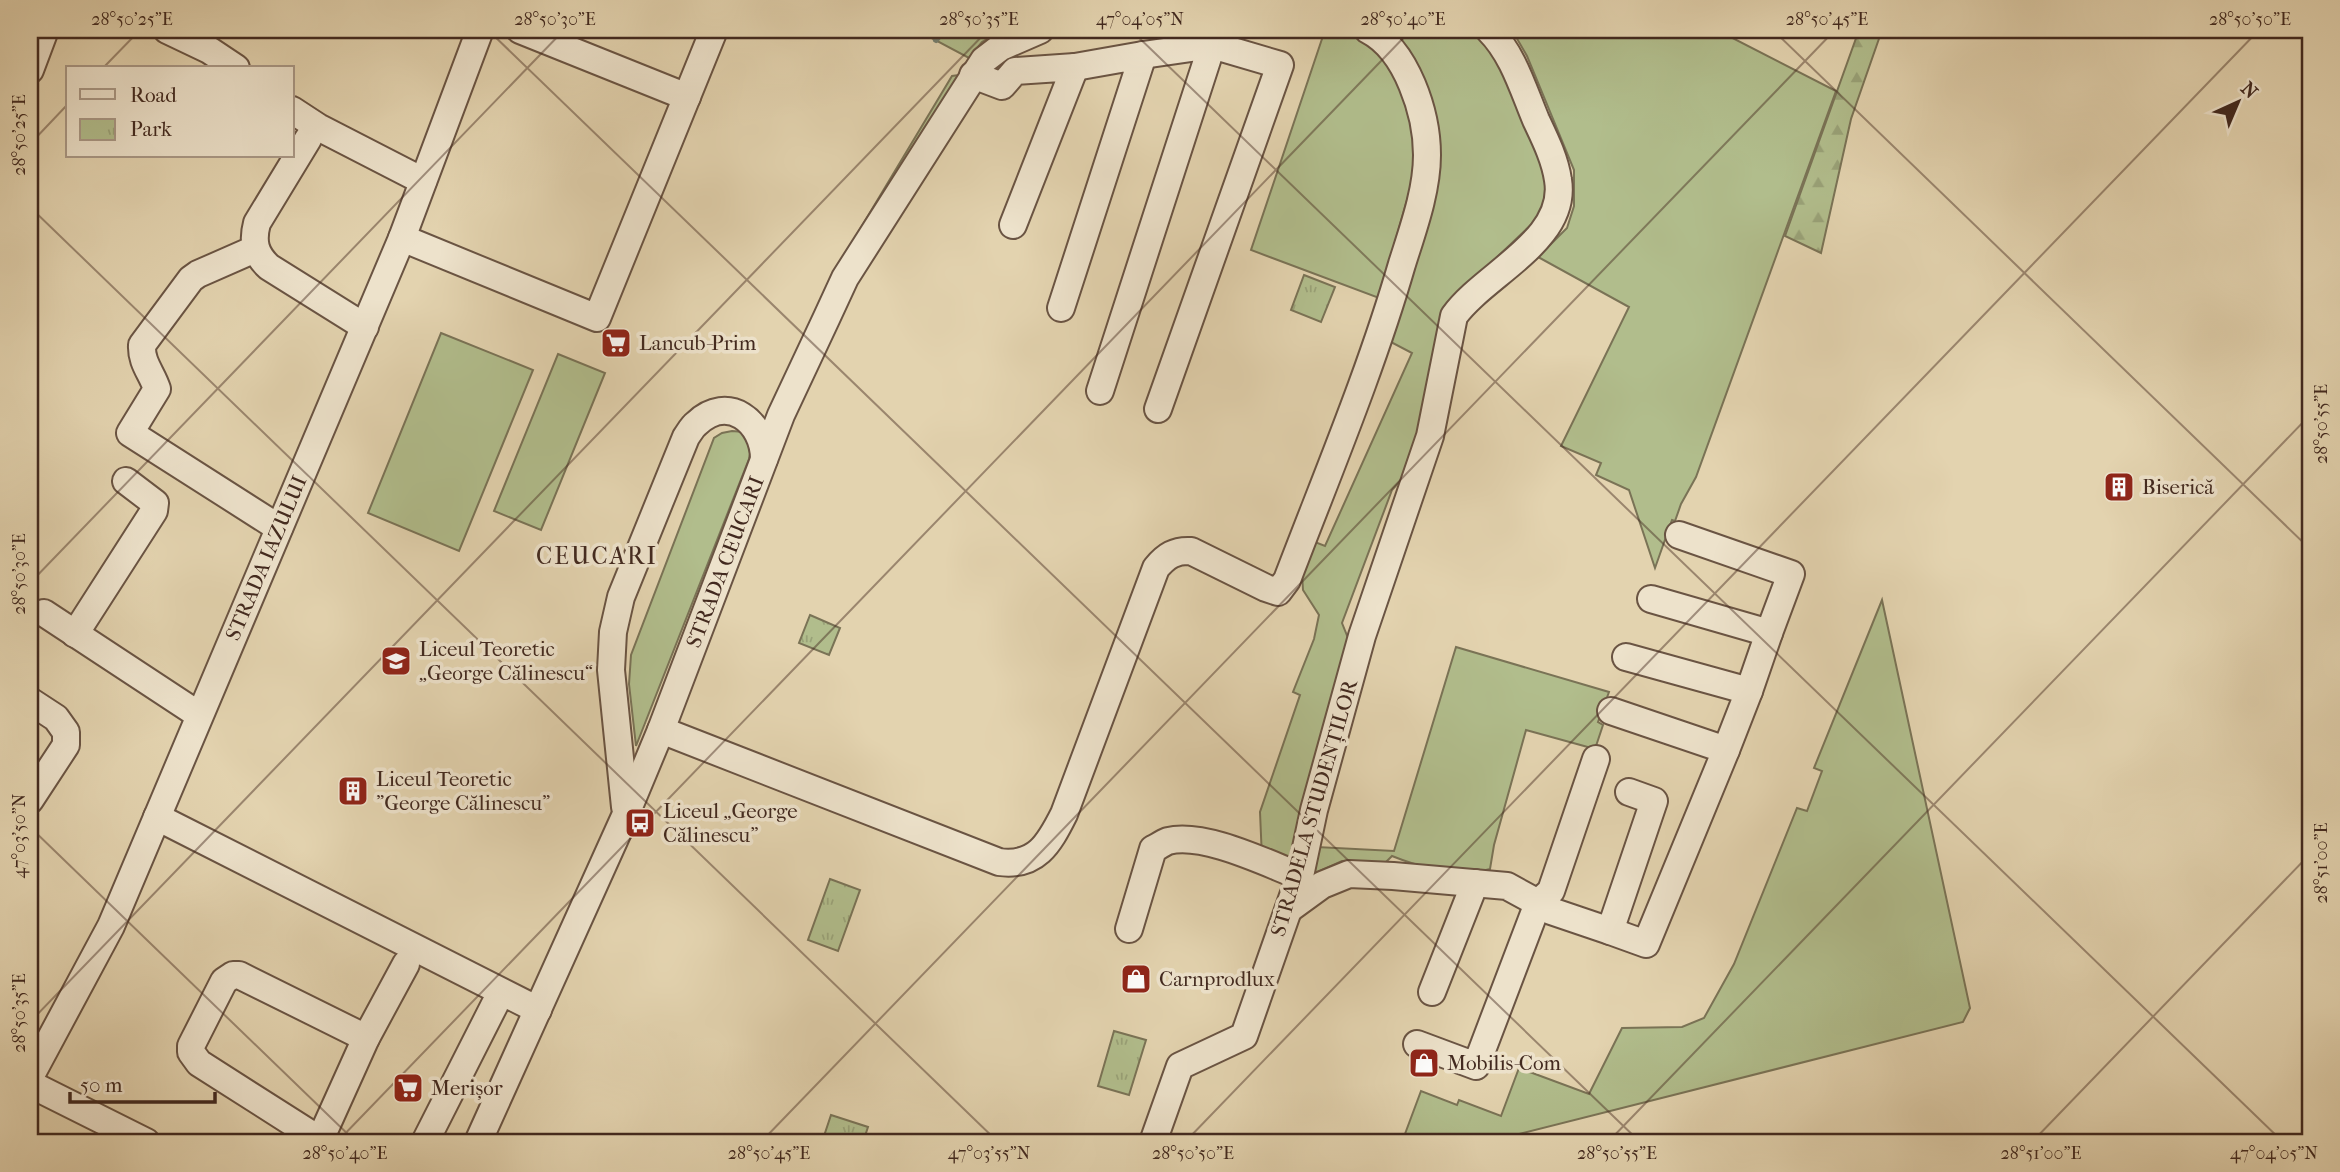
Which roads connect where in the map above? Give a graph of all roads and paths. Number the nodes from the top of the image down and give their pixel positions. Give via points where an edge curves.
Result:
1 (45, 30) edge
2 (167, 30) edge
3 (480, 30) edge
4 (520, 30) edge
5 (714, 30) edge
6 (1040, 30) edge
7 (1489, 30) edge
8 (1376, 31) edge
9 (1212, 45) junction
10 (1143, 55) junction
11 (233, 66) edge
12 (1075, 67) junction
13 (30, 70) edge
14 (973, 75) junction
15 (687, 97) junction
16 (294, 111) edge
17 (307, 139) dead end
18 (423, 181) junction
19 (1013, 225) dead end
20 (402, 239) junction
21 (256, 249) junction
22 (1062, 307) dead end
23 (365, 327) junction
24 (1100, 391) dead end
25 (1158, 409) dead end
26 (764, 459) junction
27 (126, 481) dead end
28 (279, 528) junction
29 (1679, 536) dead end
30 (1651, 599) dead end
31 (44, 613) dead end
32 (1769, 633) junction
33 (75, 634) junction
34 (1626, 657) dead end
35 (1749, 691) junction
36 (30, 701) edge
37 (1611, 711) dead end
38 (200, 715) junction
39 (661, 730) junction
40 (1726, 750) junction
41 (1596, 759) dead end
42 (1629, 792) dead end
43 (30, 800) edge
44 (626, 814) junction
45 (157, 817) junction
46 (1300, 876) junction
47 (239, 878) dead end
48 (1475, 883) junction
49 (1538, 903) junction
50 (1289, 909) junction
51 (1129, 929) dead end
52 (1610, 931) junction
53 (407, 964) junction
54 (1432, 992) dead end
55 (495, 1004) junction
56 (536, 1016) junction
57 (366, 1038) junction
58 (1417, 1044) dead end
59 (30, 1077) edge
60 (30, 1084) edge
61 (321, 1141) edge
62 (146, 1142) edge
63 (425, 1142) edge
64 (478, 1142) edge
65 (1153, 1142) edge

1 - 13 street
2 - 11 street
3 - 18 street, STRADA IAZULUI
4 - 15 street
5 - 15 street
6 - 14 street, STRADA CEUCARI via 1001,47
7 - 46 street, STRADELA STUDENȚILOR via 1508,52 1553,159 1559,183 1557,204 1548,226 1532,245 1465,300 1454,316 1430,436 1362,636
8 - 39 street via 1415,89 1423,114 1425,180 1385,321 1287,580 1279,592 1181,550 1156,568 1064,814 1041,851 1022,862 999,862
9 - 10 street
9 - 24 street
9 - 25 street via 1280,65
10 - 12 street
10 - 22 street
12 - 14 street via 1015,71 1002,86
12 - 19 street
14 - 26 street, STRADA CEUCARI via 845,278
15 - 20 street via 597,318
16 - 18 street
17 - 21 street via 257,223
18 - 20 street, STRADA IAZULUI
20 - 23 street, STRADA IAZULUI
21 - 23 street via 269,267
21 - 28 street via 191,279 142,345 144,365 157,389 130,433
23 - 28 street, STRADA IAZULUI
26 - 39 street, STRADA CEUCARI
26 - 44 street via 756,430 738,413 724,411 697,422 686,437 621,597 611,670
27 - 33 street via 155,503 154,512
28 - 38 street, STRADA IAZULUI
29 - 32 street via 1791,574
30 - 32 street
31 - 33 street
32 - 35 street
33 - 38 street
34 - 35 street
35 - 40 street
36 - 43 street via 56,718 66,732 66,745
37 - 40 street
38 - 45 street, STRADA IAZULUI
39 - 44 street, STRADA CEUCARI
40 - 52 street via 1646,944
41 - 49 street via 1551,891
42 - 52 street via 1654,801
44 - 56 street, STRADA CEUCARI
45 - 56 street
45 - 59 street, STRADA IAZULUI via 111,926
46 - 50 street, STRADELA STUDENȚILOR
46 - 51 street via 1206,842 1167,841 1153,849
47 - 53 street
48 - 49 street via 1507,886
48 - 50 street via 1349,874 1322,885
48 - 54 street
49 - 52 street
49 - 58 street via 1476,1066
50 - 65 street, STRADELA STUDENȚILOR via 1244,1036 1180,1066
53 - 55 street
53 - 57 street
55 - 56 street
55 - 63 street
56 - 64 street, STRADA CEUCARI
57 - 61 street
57 - 61 street via 233,975 223,981 191,1046 199,1063
60 - 62 street

